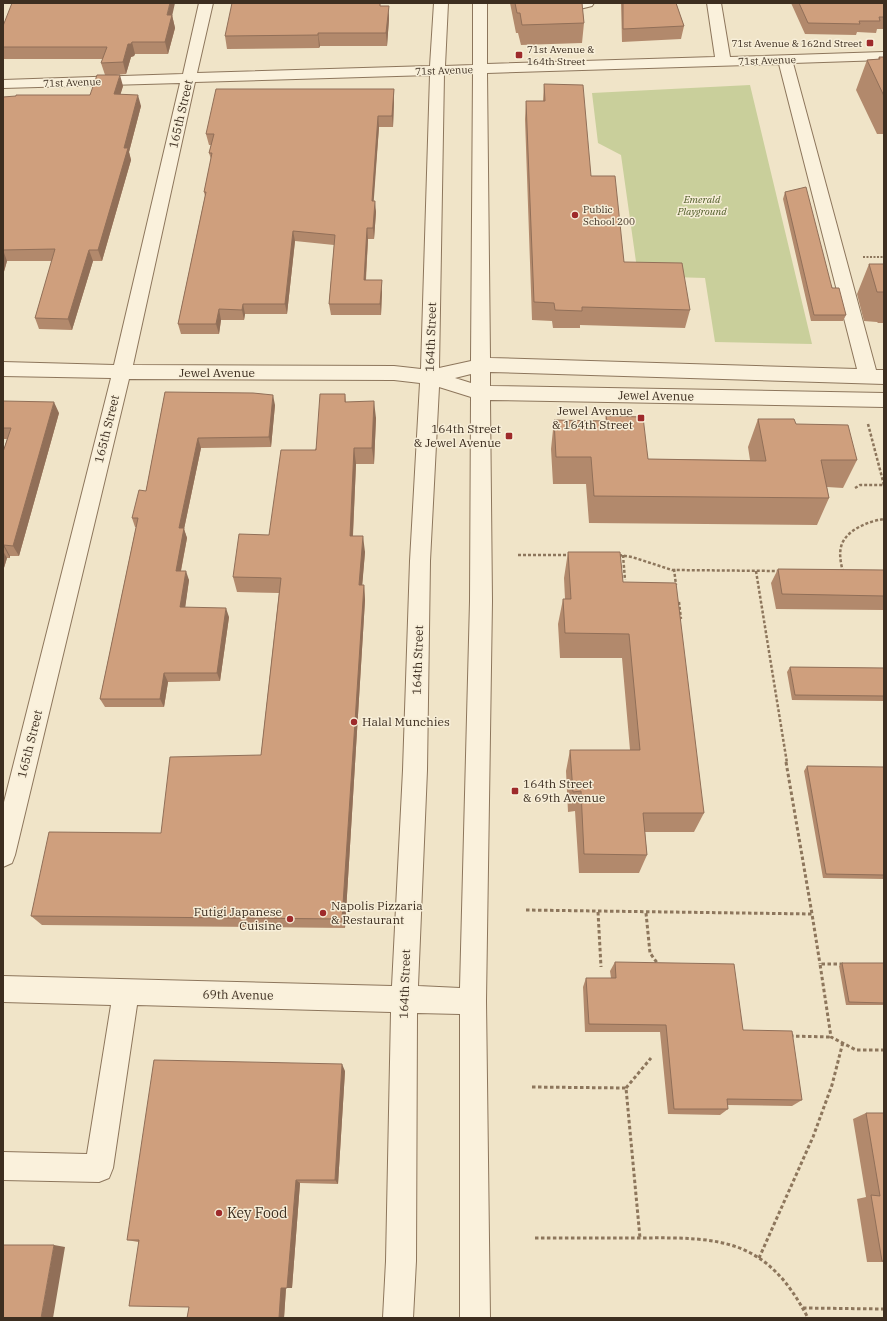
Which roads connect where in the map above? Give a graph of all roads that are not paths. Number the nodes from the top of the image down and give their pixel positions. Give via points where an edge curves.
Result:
1 (206, 3) edge
2 (441, 3) edge
3 (480, 3) edge
4 (588, 3) edge
5 (714, 3) edge
6 (535, 7) edge
7 (884, 56) edge
8 (785, 59) junction
9 (723, 61) junction
10 (480, 69) junction
11 (437, 70) junction
12 (189, 78) junction
13 (3, 84) edge
14 (482, 365) junction
15 (3, 370) edge
16 (122, 372) junction
17 (430, 377) junction
18 (876, 377) edge
19 (480, 393) junction
20 (884, 400) edge
21 (3, 855) edge
22 (3, 989) edge
23 (126, 992) junction
24 (404, 999) junction
25 (472, 1001) junction
26 (3, 1166) edge
27 (398, 1318) edge
28 (475, 1318) edge

1 - 12 street, 165th Street
2 - 11 street, 164th Street
3 - 10 street
4 - 6 street via 580,6
5 - 9 street
7 - 8 street, 71st Avenue
8 - 9 street, 71st Avenue
8 - 18 street
9 - 10 street, 71st Avenue
10 - 11 street, 71st Avenue
10 - 14 street
11 - 12 street, 71st Avenue
11 - 17 street, 164th Street
12 - 13 street, 71st Avenue
12 - 16 street, 165th Street
14 - 17 street, Jewel Avenue
14 - 18 street, Jewel Avenue
14 - 19 street
15 - 16 street, Jewel Avenue
16 - 17 street, Jewel Avenue via 394,373
16 - 21 street, 165th Street
17 - 19 street, Jewel Avenue
17 - 24 street, 164th Street via 420,561 415,770
19 - 20 street, Jewel Avenue
19 - 25 street via 481,601
22 - 23 street, 69th Avenue
23 - 24 street, 69th Avenue
23 - 26 street via 99,1168
24 - 25 street, 69th Avenue
24 - 27 street, 164th Street
25 - 28 street

